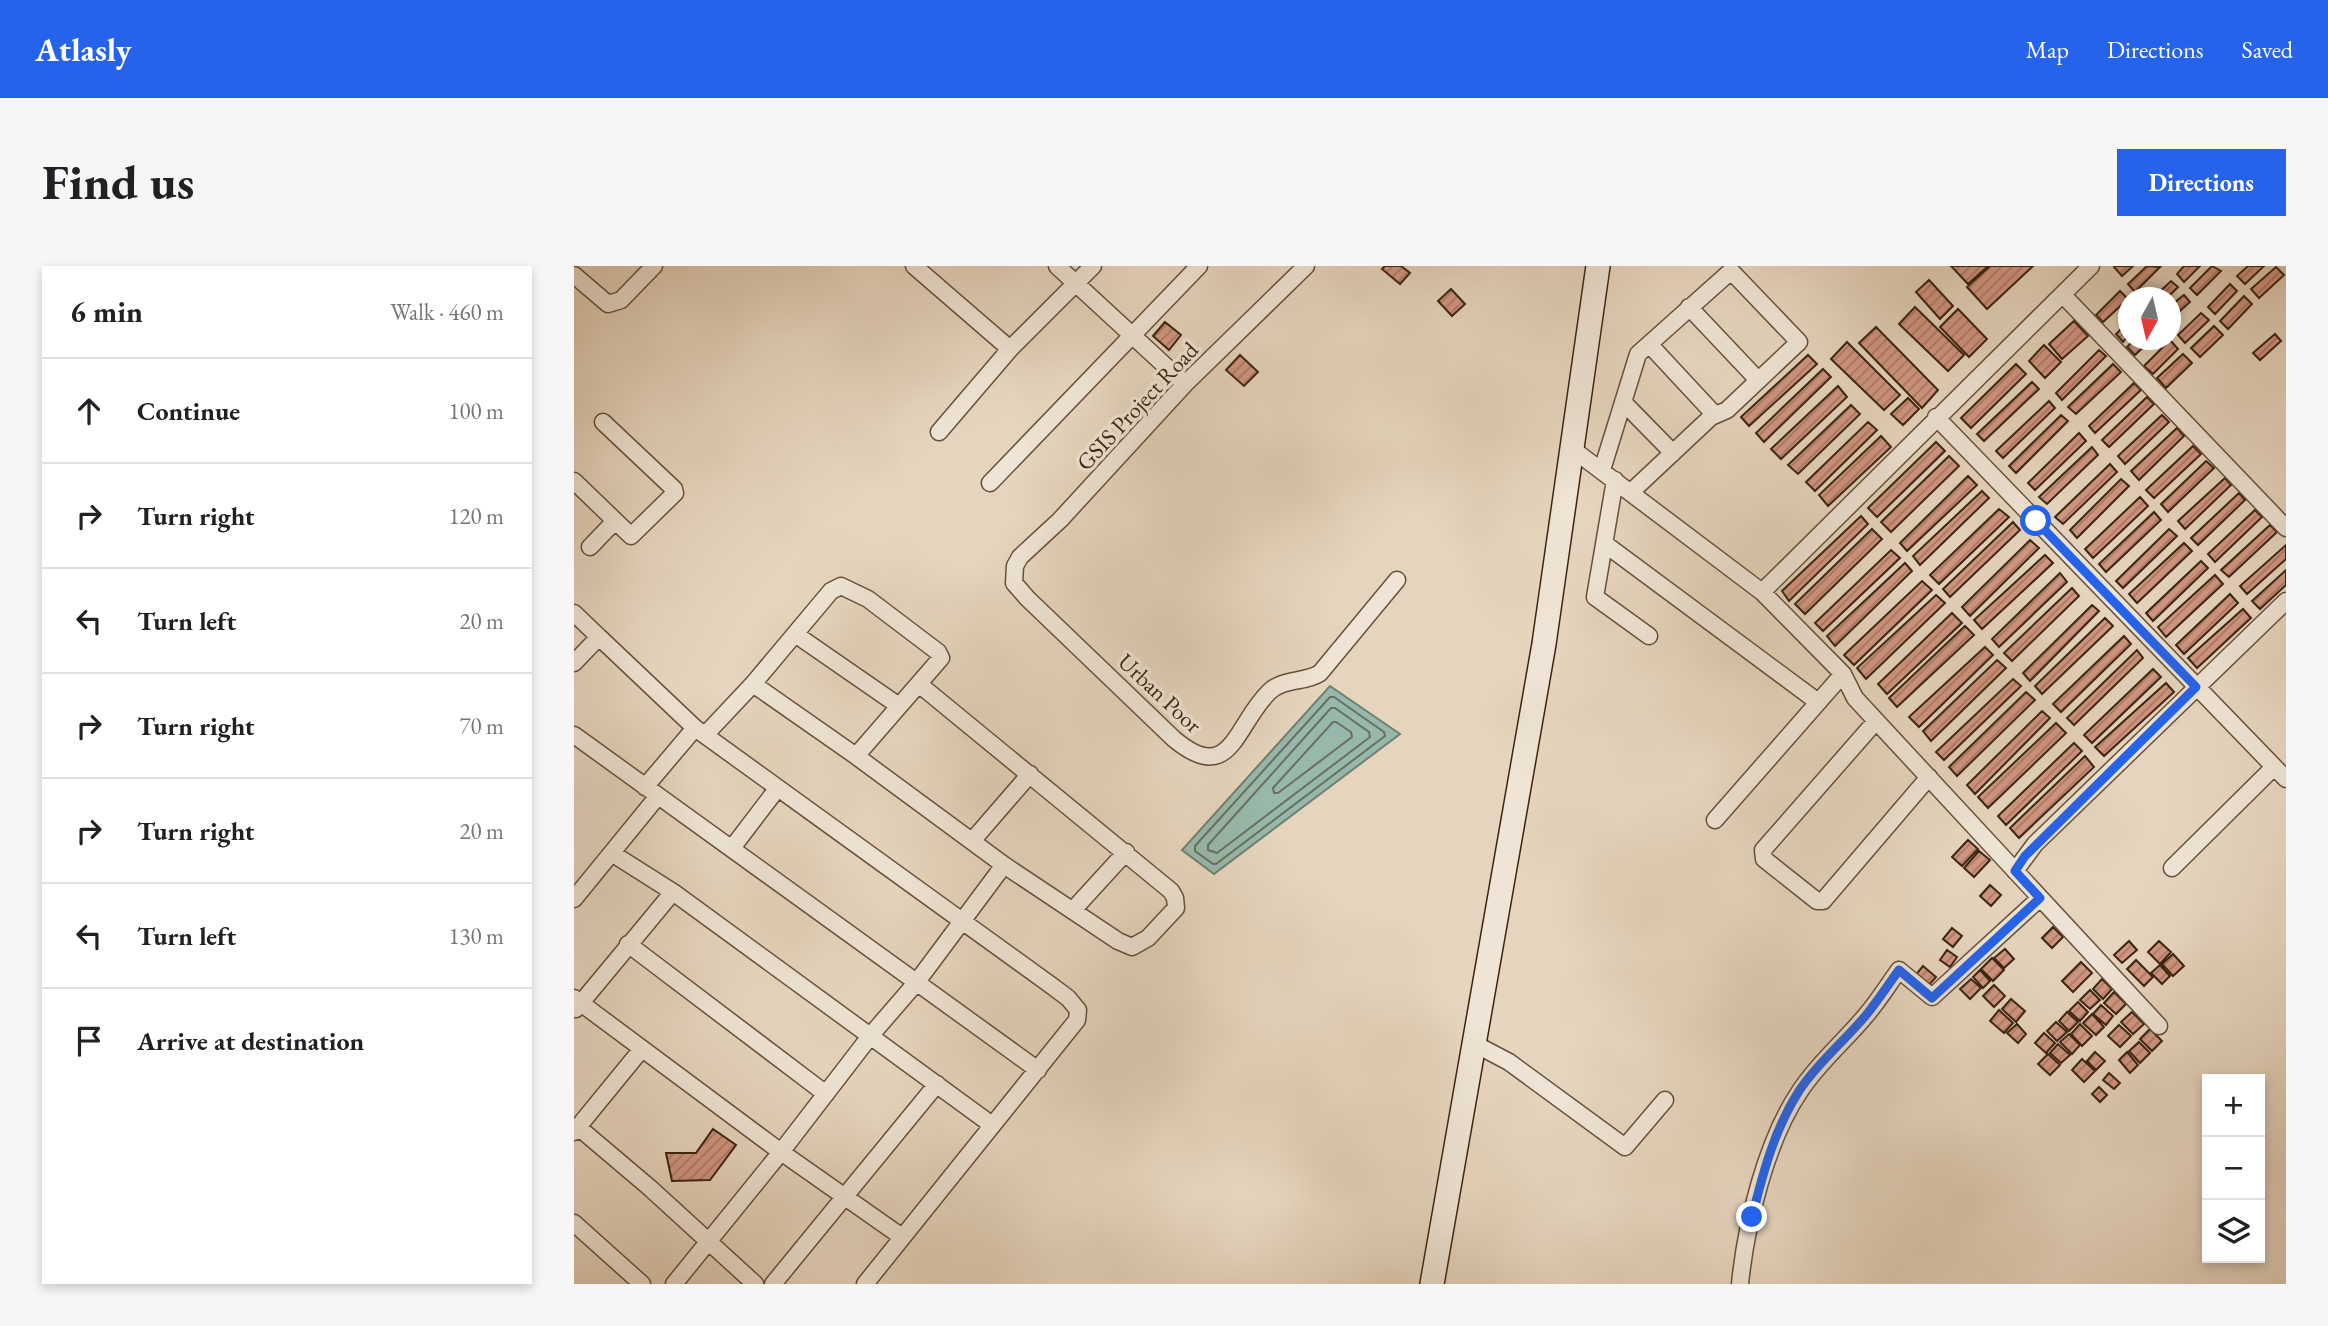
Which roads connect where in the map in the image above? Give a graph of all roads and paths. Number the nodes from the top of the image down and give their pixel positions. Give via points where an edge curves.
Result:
1 (654, 266) edge
2 (914, 266) edge
3 (1057, 266) edge
4 (1093, 266) edge
5 (1199, 266) edge
6 (1306, 266) edge
7 (1598, 266) edge
8 (2091, 266) edge
9 (574, 275) edge
10 (1076, 283) junction
11 (2063, 295) junction
12 (1689, 307) junction
13 (1130, 335) junction
14 (1649, 344) junction
15 (1010, 349) junction
16 (1758, 380) junction
17 (1185, 384) junction
18 (1623, 402) junction
19 (1715, 415) junction
20 (1936, 417) junction
21 (603, 422) dead end
22 (939, 432) dead end
23 (1571, 448) junction
24 (1674, 453) junction
25 (1601, 470) junction
26 (1615, 480) junction
27 (574, 481) edge
28 (990, 482) dead end
29 (1632, 492) junction
30 (614, 522) junction
31 (2286, 528) edge
32 (1605, 544) junction
33 (590, 547) dead end
34 (1397, 580) dead end
35 (1014, 583) joint
36 (1762, 592) junction
37 (2286, 601) edge
38 (574, 613) edge
39 (795, 634) junction
40 (1649, 636) dead end
41 (600, 637) junction
42 (574, 663) edge
43 (1843, 674) junction
44 (753, 684) junction
45 (920, 685) junction
46 (2196, 687) junction
47 (1818, 702) junction
48 (899, 706) junction
49 (1876, 721) junction
50 (700, 732) junction
51 (574, 734) edge
52 (856, 756) junction
53 (2274, 767) junction
54 (1030, 774) junction
55 (1929, 777) junction
56 (2286, 779) edge
57 (777, 789) junction
58 (651, 791) junction
59 (1715, 820) dead end
60 (972, 841) junction
61 (732, 848) junction
62 (1126, 852) junction
63 (613, 854) junction
64 (1004, 865) junction
65 (2172, 868) dead end
66 (2015, 871) junction
67 (673, 892) junction
68 (2040, 898) junction
69 (574, 899) edge
70 (1073, 910) junction
71 (961, 922) junction
72 (628, 944) junction
73 (916, 982) junction
74 (576, 1004) edge
75 (2159, 1026) dead end
76 (871, 1035) junction
77 (1473, 1043) junction
78 (641, 1050) junction
79 (1038, 1070) junction
80 (937, 1084) junction
81 (826, 1094) junction
82 (1665, 1100) dead end
83 (992, 1125) junction
84 (576, 1129) edge
85 (781, 1152) junction
86 (843, 1196) junction
87 (574, 1223) edge
88 (902, 1237) junction
89 (709, 1243) junction
90 (642, 1284) edge
91 (674, 1284) edge
92 (755, 1284) edge
93 (773, 1284) edge
94 (865, 1284) edge
95 (1432, 1284) edge
96 (1740, 1284) edge

1 - 9 street via 621,300 608,304
2 - 15 street
3 - 10 street
4 - 10 street
5 - 13 street
6 - 17 street, GSIS Project Road
7 - 23 street
8 - 11 street
10 - 13 street
10 - 15 street
11 - 20 street
11 - 31 street
12 - 14 street
12 - 16 street
12 - 16 street via 1731,271 1799,342
13 - 17 street
13 - 28 street
14 - 18 street via 1638,354
14 - 19 street
15 - 22 street
16 - 19 street via 1727,410
17 - 35 street, GSIS Project Road via 1101,478 1020,557
18 - 24 street
18 - 25 street
19 - 24 street
20 - 36 street
20 - 46 street
21 - 30 street via 675,493 634,535
23 - 25 street
23 - 77 street via 1544,644
24 - 29 street
25 - 26 street
26 - 29 street
26 - 32 street
27 - 30 street
29 - 36 street
30 - 33 street
32 - 40 street via 1595,597
32 - 47 street
34 - 35 street, Urban Poor via 1320,673 1269,692 1230,746 1207,758 1195,755 1174,738
36 - 43 street
37 - 46 street
38 - 41 street
39 - 44 street
39 - 45 street via 831,591 847,588 938,652 938,663
39 - 48 street
41 - 42 street
41 - 50 street
43 - 47 street
43 - 49 street via 1855,698
44 - 50 street
44 - 52 street
45 - 48 street
45 - 54 street
46 - 53 street
46 - 66 street via 2035,844
47 - 59 street
48 - 52 street
49 - 55 street
49 - 55 street via 1763,850 1763,859 1823,901
50 - 57 street
50 - 58 street
51 - 58 street
52 - 60 street
53 - 56 street
53 - 65 street
54 - 60 street
54 - 62 street
55 - 66 street
57 - 61 street
57 - 71 street
58 - 61 street
58 - 63 street
60 - 64 street
61 - 73 street
62 - 70 street
62 - 70 street via 1171,891 1177,904 1168,918 1138,946 1128,947
63 - 67 street
63 - 69 street
64 - 70 street
64 - 71 street
66 - 68 street
67 - 72 street
67 - 76 street
68 - 75 street
68 - 96 street via 1932,998 1899,970 1867,1015 1823,1059 1777,1133 1762,1174
71 - 73 street
71 - 79 street via 1068,998 1078,1010 1076,1021
72 - 74 street
72 - 81 street
73 - 76 street
73 - 79 street
74 - 78 street
76 - 80 street
76 - 81 street
77 - 82 street via 1509,1062 1625,1147
77 - 95 street
78 - 84 street
78 - 85 street
79 - 83 street
80 - 83 street
80 - 86 street
81 - 85 street
83 - 88 street
84 - 89 street
85 - 86 street
85 - 89 street
86 - 88 street
86 - 93 street
87 - 90 street
88 - 94 street
89 - 91 street
89 - 92 street

